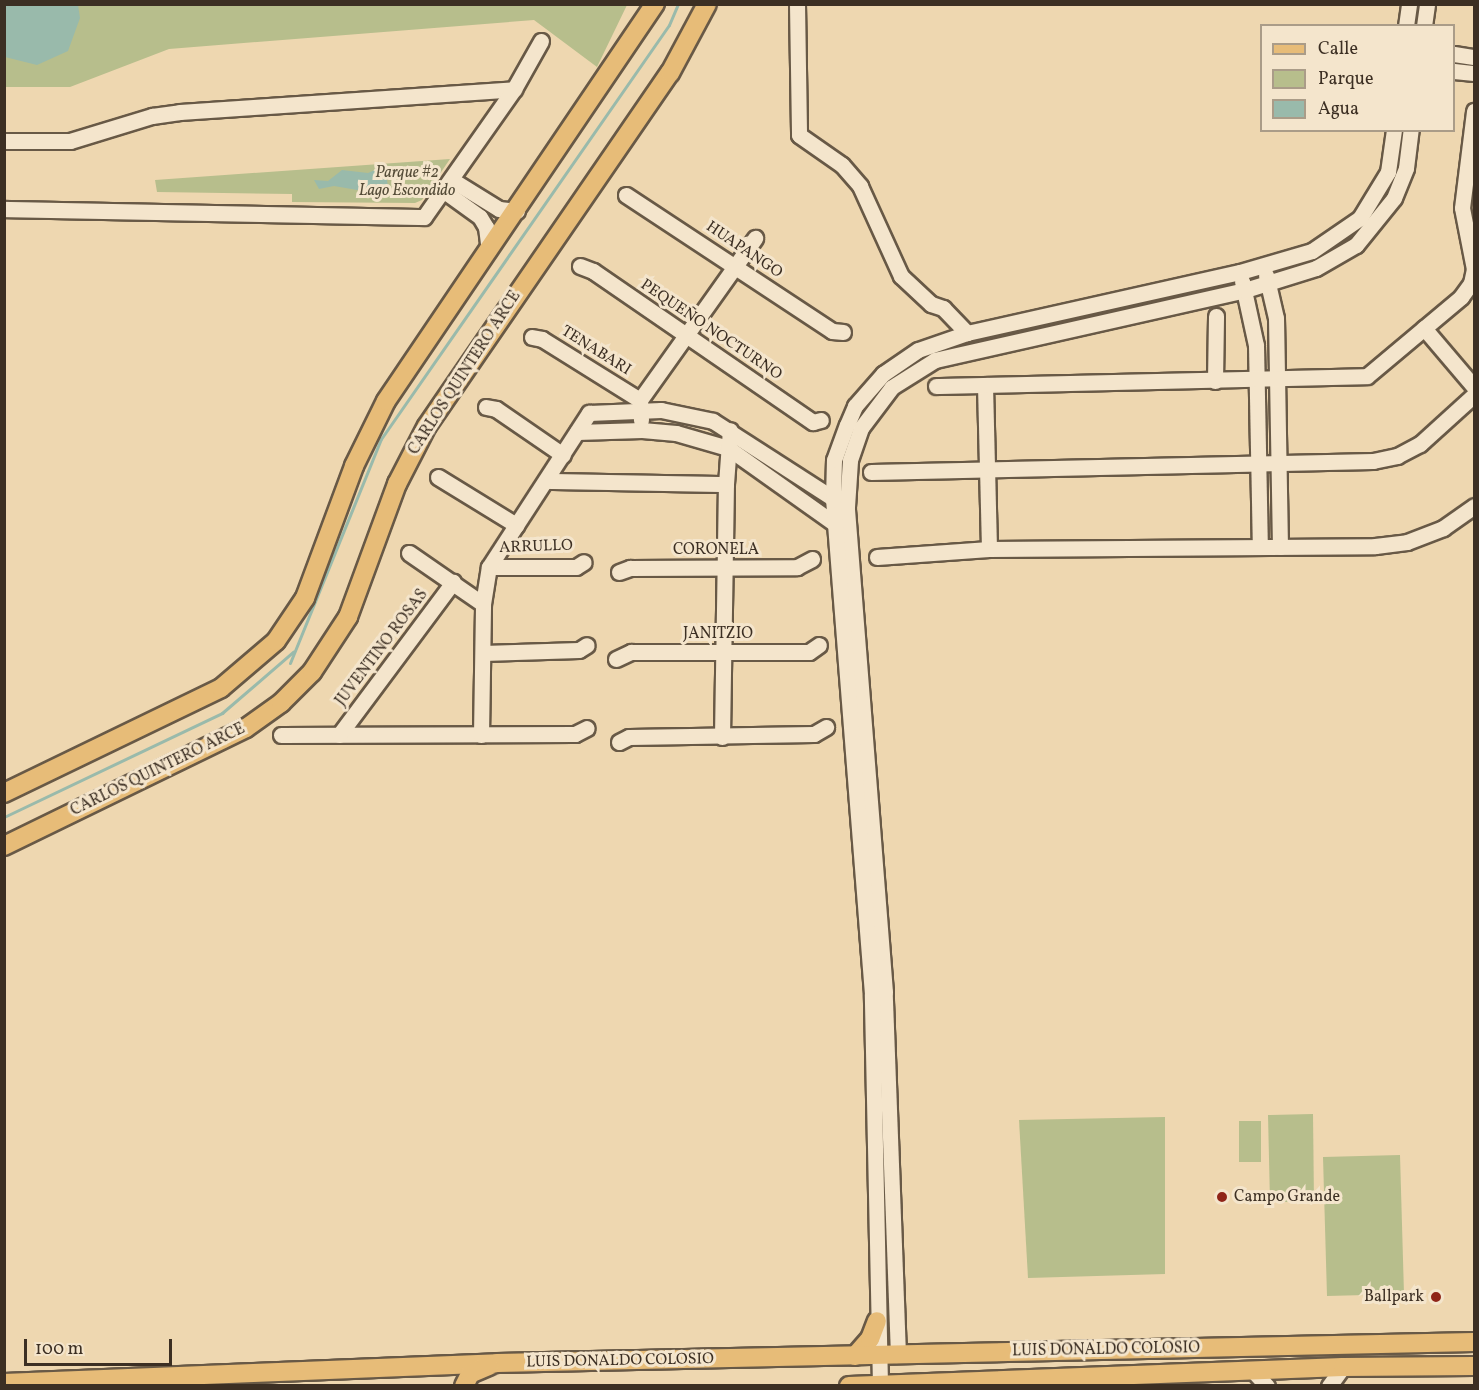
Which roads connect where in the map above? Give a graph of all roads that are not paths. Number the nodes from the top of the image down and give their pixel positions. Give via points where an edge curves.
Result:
1 (655, 4) edge
2 (707, 4) edge
3 (797, 4) edge
4 (1409, 4) edge
5 (1427, 4) edge
6 (1406, 24) edge
7 (1424, 24) edge
8 (542, 41) dead end
9 (1455, 54) edge
10 (1474, 57) edge
11 (1455, 71) edge
12 (1474, 73) edge
13 (514, 89) junction
14 (1474, 121) edge
15 (1394, 132) edge
16 (1411, 132) edge
17 (4, 141) edge
18 (448, 185) junction
19 (626, 195) dead end
20 (475, 203) junction
21 (4, 209) edge
22 (517, 211) junction
23 (1469, 214) edge
24 (755, 238) dead end
25 (489, 250) junction
26 (735, 265) junction
27 (580, 266) dead end
28 (1263, 266) junction
29 (1240, 272) junction
30 (1269, 283) junction
31 (1245, 290) junction
32 (1216, 316) dead end
33 (1424, 328) junction
34 (843, 332) dead end
35 (967, 333) junction
36 (686, 334) junction
37 (532, 337) dead end
38 (1277, 380) junction
39 (1215, 381) junction
40 (1258, 381) junction
41 (985, 385) junction
42 (936, 386) dead end
43 (1474, 387) edge
44 (1474, 396) edge
45 (640, 405) junction
46 (486, 407) dead end
47 (821, 420) dead end
48 (642, 430) junction
49 (730, 430) junction
50 (577, 432) junction
51 (728, 448) junction
52 (563, 455) junction
53 (1278, 463) junction
54 (1258, 464) junction
55 (987, 468) junction
56 (871, 472) dead end
57 (438, 477) dead end
58 (546, 481) junction
59 (726, 484) junction
60 (840, 503) junction
61 (1474, 506) edge
62 (516, 525) junction
63 (842, 529) junction
64 (1260, 547) junction
65 (1280, 547) junction
66 (989, 549) junction
67 (409, 553) dead end
68 (876, 557) dead end
69 (812, 559) dead end
70 (584, 562) dead end
71 (489, 567) junction
72 (724, 568) junction
73 (619, 572) dead end
74 (453, 582) junction
75 (483, 604) junction
76 (587, 645) dead end
77 (819, 645) dead end
78 (483, 653) junction
79 (723, 653) junction
80 (616, 659) dead end
81 (826, 727) dead end
82 (587, 728) dead end
83 (281, 735) dead end
84 (339, 735) junction
85 (481, 735) junction
86 (722, 737) junction
87 (620, 742) dead end
88 (4, 793) edge
89 (4, 846) edge
90 (879, 993) junction
91 (874, 1170) junction
92 (891, 1170) junction
93 (877, 1321) junction
94 (1474, 1342) edge
95 (1436, 1344) junction
96 (1118, 1349) junction
97 (1059, 1351) junction
98 (889, 1355) junction
99 (855, 1356) junction
100 (497, 1363) junction
101 (1415, 1366) junction
102 (1474, 1366) edge
103 (1343, 1367) junction
104 (1244, 1371) junction
105 (1084, 1378) junction
106 (1021, 1380) junction
107 (101, 1382) edge
108 (4, 1383) edge
109 (880, 1384) edge
110 (464, 1386) edge
111 (849, 1386) edge
112 (1267, 1386) edge
113 (1329, 1386) edge

1 - 22 main road
2 - 89 main road, CARLOS QUINTERO ARCE via 670,73 427,426 397,484 348,617 312,672 281,703 246,728
3 - 35 street via 799,135 854,178 872,207 901,276 931,304 943,308
4 - 6 street
5 - 7 street
8 - 13 street
9 - 10 street
11 - 12 street
13 - 17 street via 180,112 70,141
13 - 18 street
14 - 23 street
15 - 28 street via 1388,172 1360,218 1312,251
16 - 30 street via 1406,168 1394,198 1356,245 1316,268
18 - 20 street
18 - 21 street via 421,217
19 - 26 street, HUAPANGO
20 - 22 street
20 - 25 street via 486,226
22 - 25 main road
23 - 33 street via 1474,269 1471,283 1461,297
24 - 26 street
25 - 88 main road via 369,433 305,598 276,641 221,688
26 - 34 street, HUAPANGO via 831,331
26 - 36 street
27 - 36 street, PEQUEÑO NOCTURNO
28 - 29 street
28 - 30 street
29 - 31 street
29 - 35 street
30 - 31 street
30 - 38 street via 1276,318
31 - 40 street via 1252,315
31 - 60 street via 975,348 911,372 892,387 861,429
32 - 39 street
33 - 38 street via 1367,376
33 - 43 street
35 - 60 street via 918,350 884,374 855,406 834,460
36 - 45 street
36 - 47 street, PEQUEÑO NOCTURNO via 813,422
37 - 45 street, TENABARI via 542,339
38 - 40 street
38 - 53 street
39 - 40 street
39 - 41 street
40 - 54 street
41 - 42 street
41 - 55 street
44 - 53 street via 1420,444 1397,456 1374,461
45 - 48 street
45 - 49 street via 693,415
45 - 50 street via 589,413
46 - 52 street via 496,408
48 - 50 street
48 - 51 street via 676,433
49 - 51 street
49 - 60 street
50 - 52 street
51 - 59 street
51 - 63 street
52 - 58 street
53 - 54 street
53 - 65 street
54 - 55 street
54 - 64 street
55 - 56 street
55 - 66 street
57 - 62 street
58 - 59 street
58 - 62 street
59 - 72 street
60 - 63 street
61 - 65 street via 1443,528 1407,542
62 - 71 street
63 - 90 street
64 - 65 street
64 - 66 street
66 - 68 street
67 - 74 street
69 - 72 street, CORONELA via 797,567
70 - 71 street, ARRULLO via 576,567
71 - 75 street
72 - 73 street, CORONELA via 630,568
72 - 79 street
74 - 75 street
74 - 84 street, JUVENTINO ROSAS
75 - 78 street
76 - 78 street via 579,650
77 - 79 street, JANITZIO via 809,652
78 - 85 street
79 - 80 street, JANITZIO via 631,651
79 - 86 street
81 - 86 street via 814,734
82 - 85 street via 575,734
83 - 84 street
84 - 85 street
86 - 87 street via 629,737
90 - 91 street
90 - 92 street
91 - 92 street
91 - 93 street
92 - 98 street
93 - 98 street
93 - 99 main road via 870,1339
94 - 95 main road, LUIS DONALDO COLOSIO
95 - 96 main road, LUIS DONALDO COLOSIO
95 - 101 main road via 1420,1352
96 - 97 main road, LUIS DONALDO COLOSIO
96 - 105 main road via 1088,1361
97 - 98 main road, LUIS DONALDO COLOSIO
97 - 106 main road via 1055,1365
98 - 99 main road, LUIS DONALDO COLOSIO
98 - 109 street
99 - 100 main road, LUIS DONALDO COLOSIO
100 - 107 main road, LUIS DONALDO COLOSIO
100 - 110 main road via 476,1370
101 - 102 main road, LUIS DONALDO COLOSIO
101 - 103 main road, LUIS DONALDO COLOSIO
103 - 104 main road, LUIS DONALDO COLOSIO
103 - 113 street
104 - 105 main road, LUIS DONALDO COLOSIO
104 - 112 street
105 - 106 main road, LUIS DONALDO COLOSIO
106 - 109 main road, LUIS DONALDO COLOSIO
107 - 108 main road, LUIS DONALDO COLOSIO
109 - 111 main road, LUIS DONALDO COLOSIO

